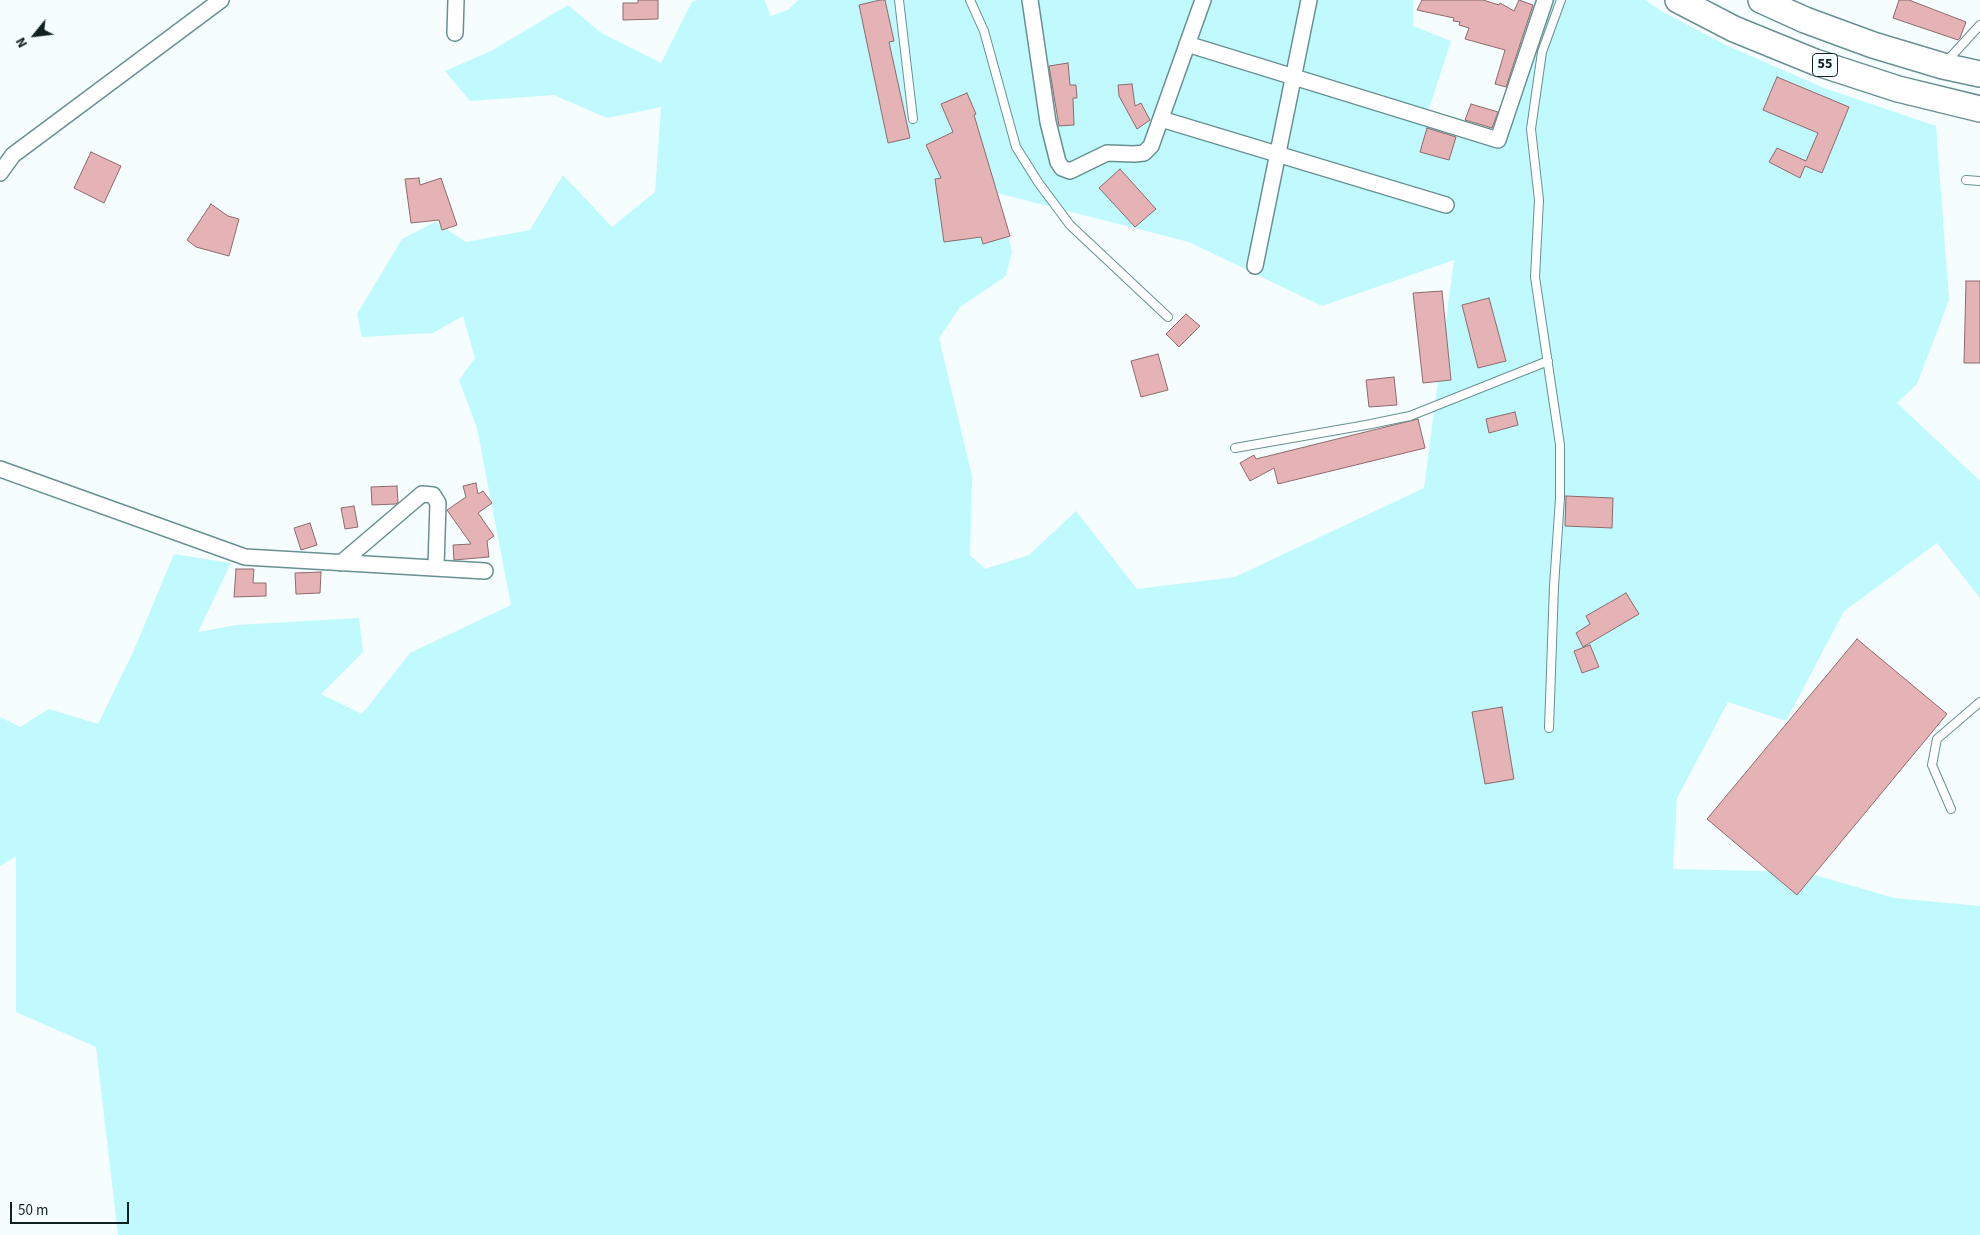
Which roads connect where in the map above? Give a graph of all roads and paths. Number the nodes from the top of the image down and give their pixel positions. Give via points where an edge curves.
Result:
1 (221, 0) edge
2 (456, 0) edge
3 (900, 0) edge
4 (970, 0) edge
5 (1030, 0) edge
6 (1203, 0) edge
7 (1309, 0) edge
8 (1545, 0) edge
9 (1561, 0) edge
10 (1678, 0) edge
11 (1761, 0) edge
12 (1980, 25) edge
13 (455, 33) dead end
14 (1187, 44) junction
15 (1943, 66) junction
16 (1980, 74) edge
17 (1293, 77) junction
18 (1980, 109) edge
19 (914, 119) dead end
20 (1160, 119) junction
21 (1278, 154) junction
22 (0, 173) edge
23 (1966, 180) dead end
24 (1980, 181) edge
25 (1446, 205) dead end
26 (1255, 266) dead end
27 (1168, 317) dead end
28 (1548, 361) junction
29 (1235, 448) dead end
30 (0, 469) edge
31 (341, 563) junction
32 (436, 567) junction
33 (486, 571) dead end
34 (1980, 702) edge
35 (1549, 728) dead end
36 (1951, 810) dead end

1 - 22 street via 13,155
2 - 13 street
3 - 19 lane
4 - 27 lane via 984,31 1020,154 1070,225
5 - 20 street via 1048,122 1062,168 1070,171 1107,153 1144,153 1151,146
6 - 14 street
7 - 17 street
8 - 17 street via 1498,140
9 - 28 lane via 1542,52 1531,129 1540,200 1535,278
10 - 18 highway, 55 via 1734,29 1815,62 1898,89
11 - 15 highway, 55 via 1873,46
12 - 15 lane
14 - 17 street
14 - 20 street
15 - 16 highway, 55
17 - 21 street
20 - 21 street
21 - 25 street
21 - 26 street
23 - 24 lane
28 - 29 lane via 1410,416
28 - 35 lane via 1560,445
30 - 31 street via 245,557
31 - 32 street
31 - 32 street via 422,494 433,495 438,503
32 - 33 street
34 - 36 lane via 1937,738 1932,765

